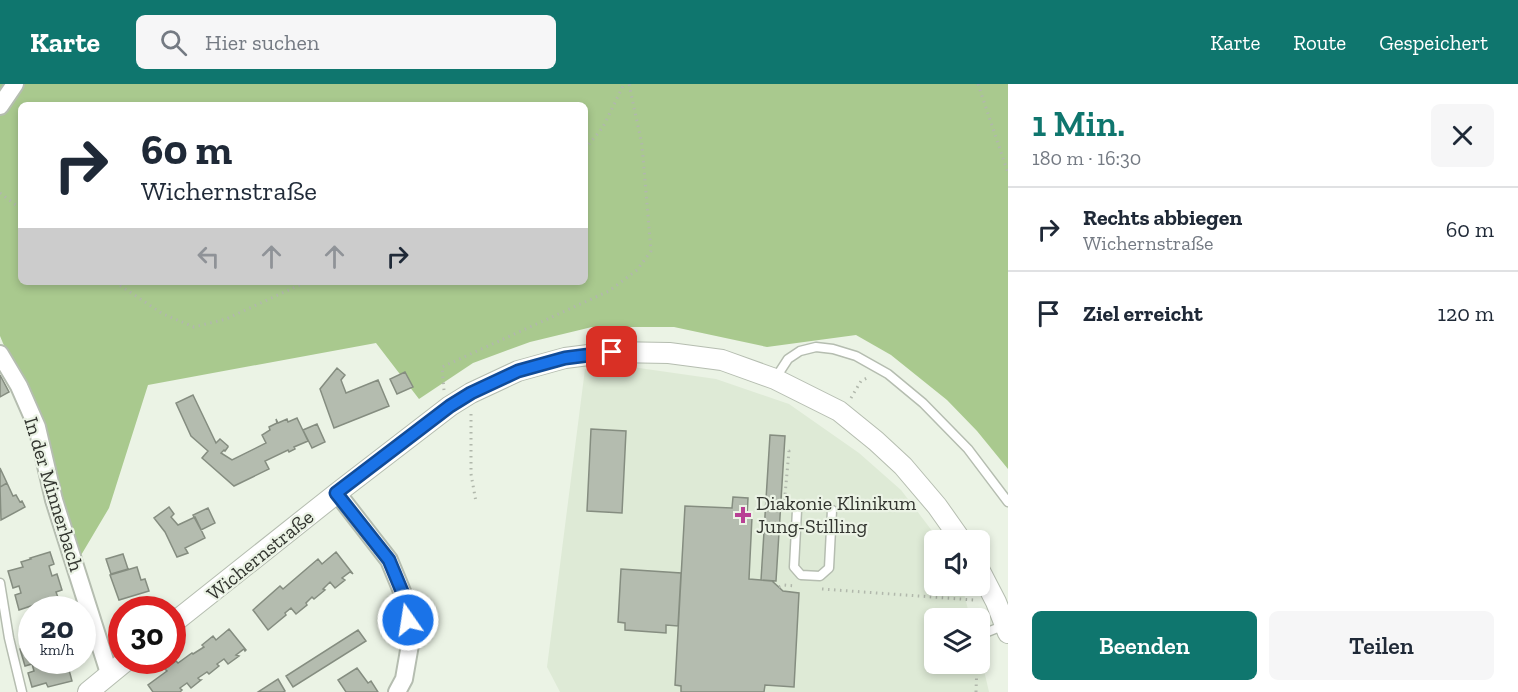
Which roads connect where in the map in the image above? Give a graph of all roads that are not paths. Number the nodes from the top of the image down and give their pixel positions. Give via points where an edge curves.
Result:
1 (15, 84) edge
2 (0, 106) edge
3 (0, 354) edge
4 (775, 379) junction
5 (336, 493) junction
6 (1008, 502) edge
7 (797, 510) dead end
8 (832, 510) dead end
9 (954, 530) edge
10 (0, 583) edge
11 (990, 590) edge
12 (186, 613) edge
13 (1007, 629) edge
14 (990, 633) edge
15 (108, 667) edge
16 (109, 674) edge
17 (22, 692) edge
18 (88, 692) edge
19 (397, 692) edge

1 - 2 street
3 - 15 street, In der Minnerbach via 37,428 54,500
4 - 5 street, Wichernstraße via 722,360 669,353 612,352 565,358 518,371 471,393
4 - 6 lane via 788,359 800,351 816,347 856,356 888,374 923,404 968,449
4 - 9 street, Wichernstraße via 839,411 876,441 903,466
5 - 12 street, Wichernstraße
5 - 19 street via 389,560 406,601 411,639 404,679
7 - 8 lane via 794,567 801,574 820,576 829,568
10 - 17 lane
11 - 13 street
13 - 14 lane
16 - 18 street

